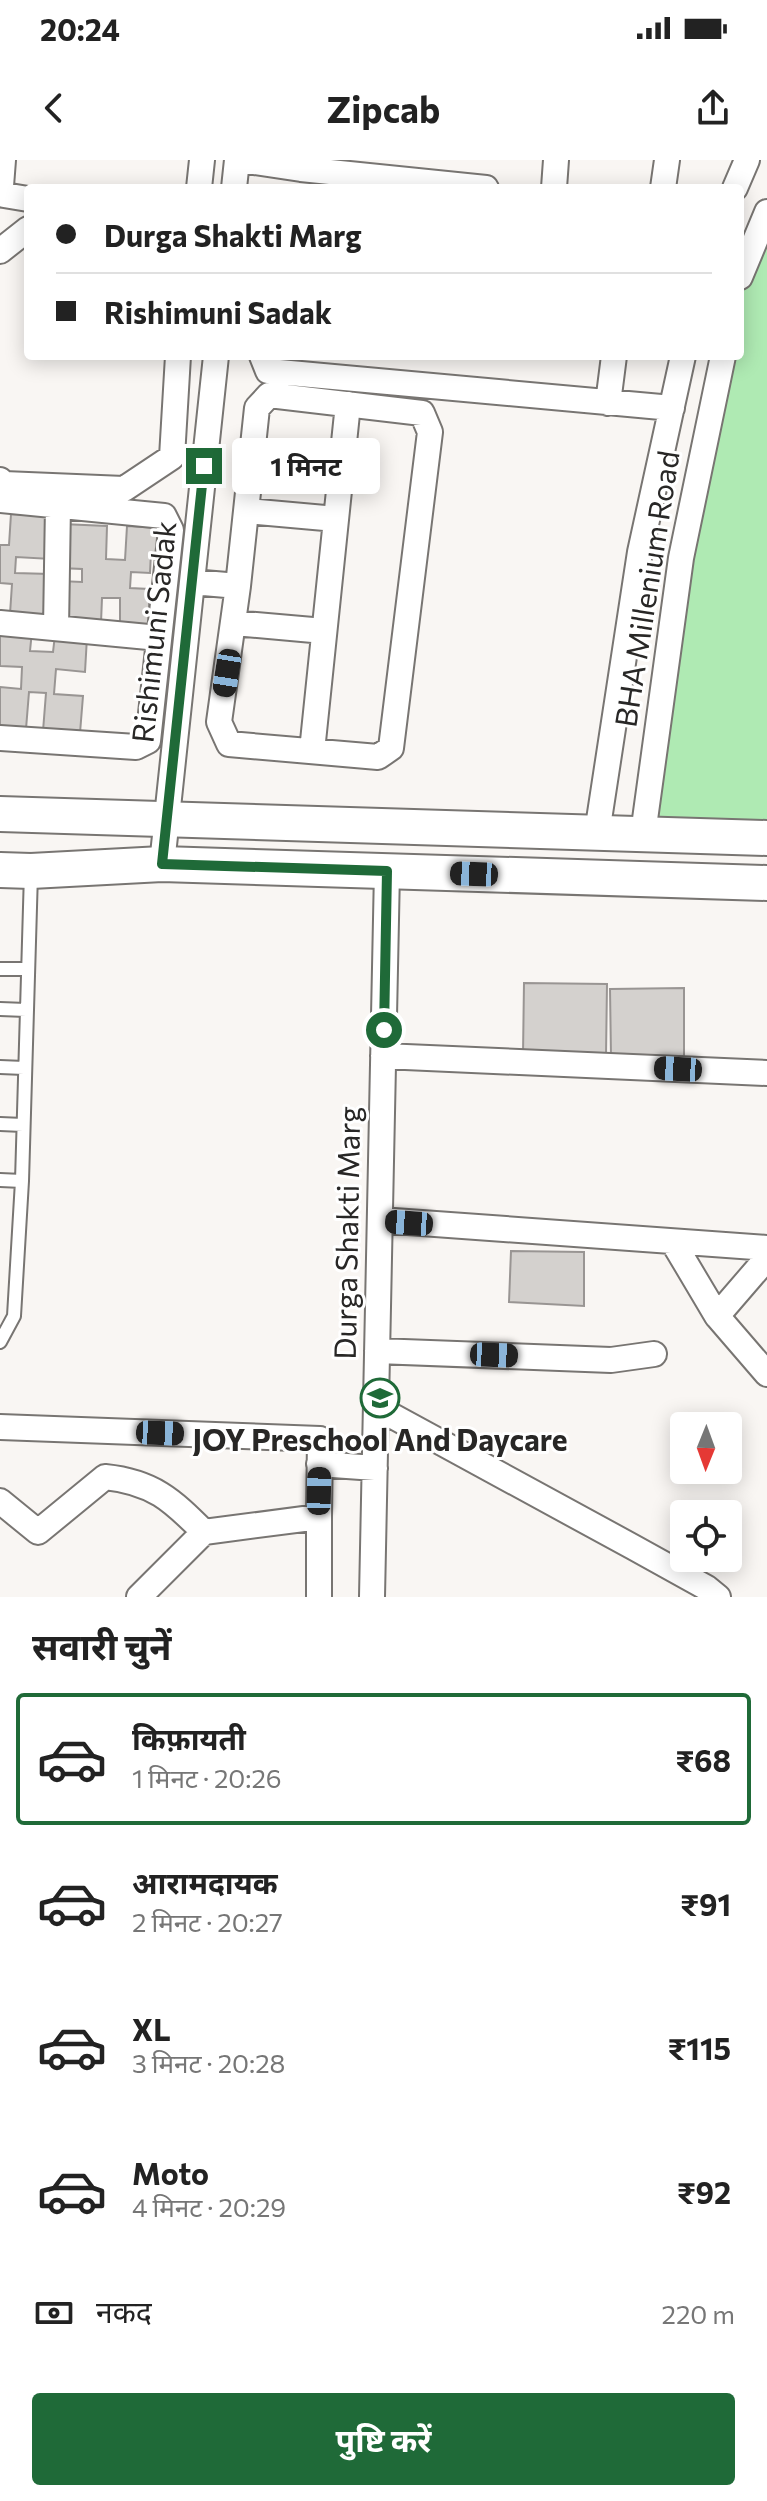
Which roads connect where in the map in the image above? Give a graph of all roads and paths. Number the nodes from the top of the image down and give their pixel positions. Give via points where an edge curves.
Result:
1 (3, 160) edge
2 (202, 160) edge
3 (239, 160) edge
4 (556, 160) edge
5 (667, 160) edge
6 (747, 160) edge
7 (299, 164) edge
8 (199, 184) edge
9 (235, 184) edge
10 (455, 184) edge
11 (554, 184) edge
12 (664, 184) edge
13 (737, 184) edge
14 (24, 198) edge
15 (767, 212) edge
16 (24, 232) edge
17 (0, 251) edge
18 (744, 267) edge
19 (264, 360) edge
20 (613, 360) edge
21 (682, 360) edge
22 (722, 360) edge
23 (178, 362) edge
24 (215, 364) edge
25 (608, 403) junction
26 (348, 404) junction
27 (175, 406) junction
28 (672, 408) junction
29 (210, 409) junction
30 (0, 480) edge
31 (0, 500) edge
32 (58, 505) junction
33 (247, 511) junction
34 (336, 519) junction
35 (192, 582) junction
36 (238, 586) junction
37 (0, 623) edge
38 (234, 623) junction
39 (56, 628) junction
40 (324, 631) junction
41 (159, 638) junction
42 (0, 738) edge
43 (312, 751) junction
44 (0, 814) edge
45 (167, 820) junction
46 (597, 833) junction
47 (643, 834) junction
48 (767, 838) edge
49 (162, 864) junction
50 (16, 870) edge
51 (387, 871) junction
52 (767, 883) edge
53 (0, 969) edge
54 (28, 969) junction
55 (0, 1009) edge
56 (26, 1010) junction
57 (383, 1056) junction
58 (0, 1067) edge
59 (24, 1068) junction
60 (767, 1073) edge
61 (0, 1124) edge
62 (23, 1125) junction
63 (0, 1180) edge
64 (22, 1181) junction
65 (380, 1220) junction
66 (673, 1242) junction
67 (767, 1248) edge
68 (767, 1258) edge
69 (717, 1316) junction
70 (0, 1342) edge
71 (377, 1351) junction
72 (654, 1354) dead end
73 (767, 1374) edge
74 (376, 1407) junction
75 (0, 1427) edge
76 (319, 1464) junction
77 (375, 1468) junction
78 (0, 1501) edge
79 (319, 1517) junction
80 (204, 1532) junction
81 (139, 1597) edge
82 (319, 1597) edge
83 (372, 1597) edge
84 (718, 1597) edge

1 - 14 street via 4,195
2 - 8 street
3 - 7 street
3 - 9 street
4 - 11 street
5 - 12 street
6 - 13 street
7 - 10 street
15 - 18 street
16 - 17 street
19 - 25 street via 268,371
20 - 25 street
21 - 28 street, BHA Millenium Road
22 - 47 street, BHA Millenium Road via 681,558
23 - 24 street
23 - 27 street
24 - 29 street, Rishimuni Sadak
25 - 28 street
26 - 33 street via 269,395 257,408
26 - 34 street
26 - 43 street via 422,413 430,432 391,748 378,757
27 - 29 street
27 - 30 street via 172,457 124,489
28 - 46 street, BHA Millenium Road via 640,552
29 - 35 street, Rishimuni Sadak
31 - 32 street
32 - 39 street
32 - 41 street via 164,516 171,530
33 - 34 street
33 - 36 street
34 - 40 street
35 - 36 street
35 - 45 street, Rishimuni Sadak
36 - 38 street
37 - 39 street
38 - 40 street
38 - 43 street via 219,722 229,744
39 - 41 street
40 - 43 street
41 - 42 street via 148,741 136,747
44 - 45 street
45 - 46 street
45 - 49 street, Rishimuni Sadak
46 - 47 street
47 - 48 street
49 - 50 street
49 - 51 street
50 - 54 lane
51 - 52 street
51 - 57 street, Durga Shakti Marg
53 - 54 lane
54 - 56 lane
55 - 56 lane
56 - 59 lane
57 - 60 street
57 - 65 street, Durga Shakti Marg
58 - 59 lane
59 - 62 lane
61 - 62 lane
62 - 64 lane
63 - 64 lane
64 - 70 lane via 14,1316
65 - 66 street
65 - 71 street, Durga Shakti Marg
66 - 67 street
66 - 69 street
68 - 69 street
69 - 73 street
71 - 72 street via 611,1360
71 - 74 street, Durga Shakti Marg
74 - 77 street, Durga Shakti Marg
74 - 84 street
75 - 76 street via 320,1439
76 - 77 street
76 - 79 street
77 - 83 street, Durga Shakti Marg
78 - 80 street via 38,1532 105,1477 119,1478 159,1491
79 - 80 street
79 - 82 street
80 - 81 street

